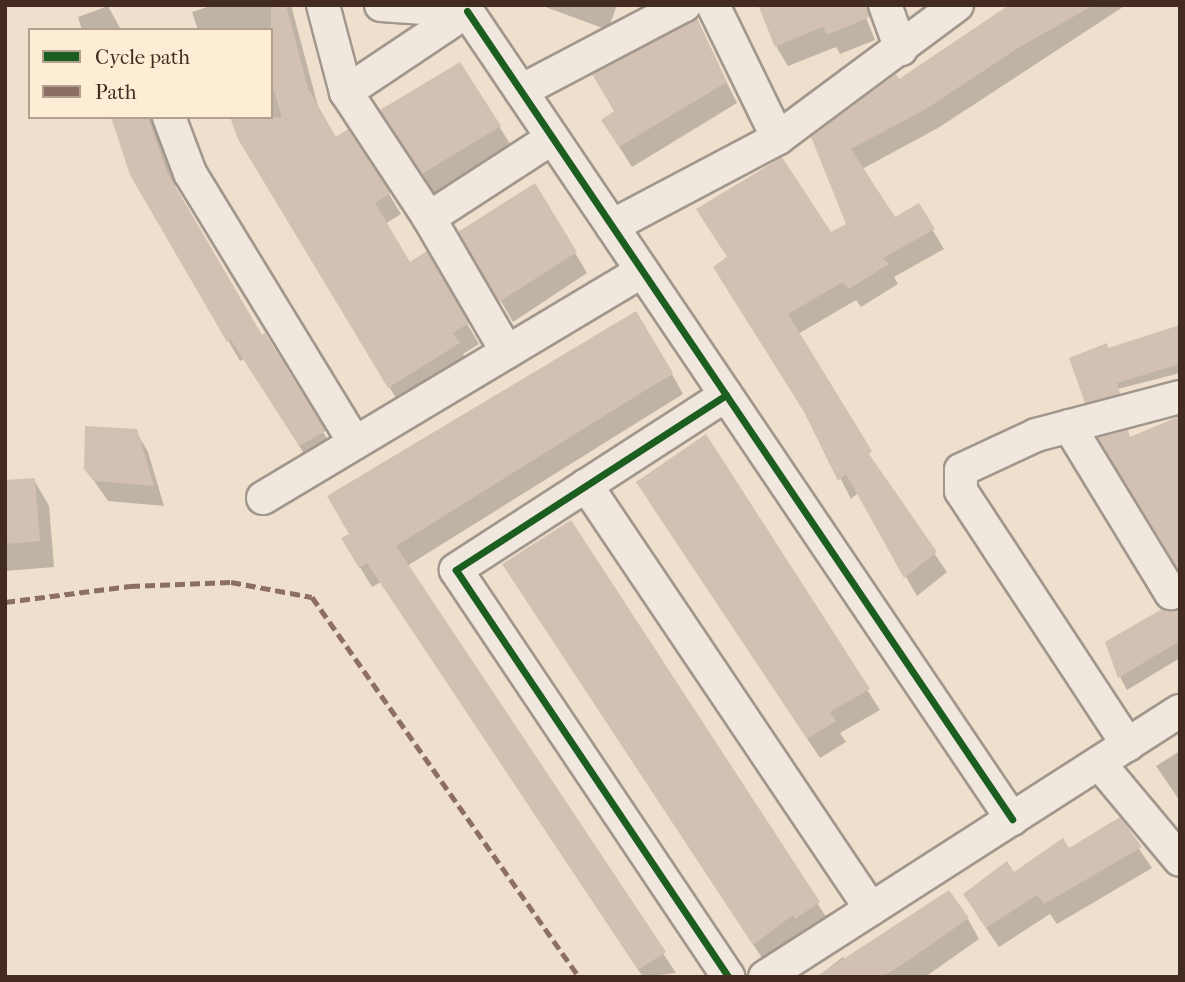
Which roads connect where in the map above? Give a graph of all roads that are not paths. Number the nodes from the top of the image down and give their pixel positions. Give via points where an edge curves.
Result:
1 (323, 5) edge
2 (381, 5) edge
3 (685, 5) edge
4 (713, 5) edge
5 (885, 5) edge
6 (957, 5) edge
7 (467, 11) junction
8 (901, 49) junction
9 (521, 91) junction
10 (346, 92) junction
11 (170, 119) edge
12 (552, 138) junction
13 (778, 138) junction
14 (429, 218) junction
15 (612, 226) junction
16 (642, 271) junction
17 (507, 352) junction
18 (726, 395) junction
19 (1180, 397) edge
20 (1069, 426) junction
21 (355, 443) junction
22 (586, 485) junction
23 (264, 498) dead end
24 (1171, 593) dead end
25 (1180, 711) edge
26 (1128, 745) junction
27 (1100, 763) junction
28 (1012, 819) junction
29 (1180, 860) edge
30 (871, 909) junction
31 (728, 977) edge
32 (765, 977) edge

1 - 10 street
2 - 7 street
3 - 9 street
4 - 13 street
5 - 8 street
6 - 8 street
7 - 9 street
7 - 10 street
8 - 13 street
9 - 12 street
10 - 14 street
11 - 21 street via 190,173
12 - 14 street
12 - 15 street
13 - 15 street
14 - 17 street
15 - 16 street
16 - 17 street
16 - 18 street
17 - 21 street
18 - 22 street
18 - 28 street
19 - 20 street
20 - 24 street
20 - 26 street via 978,460 961,471 961,491
21 - 23 street
22 - 30 street
22 - 31 street via 456,570
25 - 26 street
26 - 27 street
27 - 28 street
27 - 29 street
28 - 30 street
30 - 32 street

